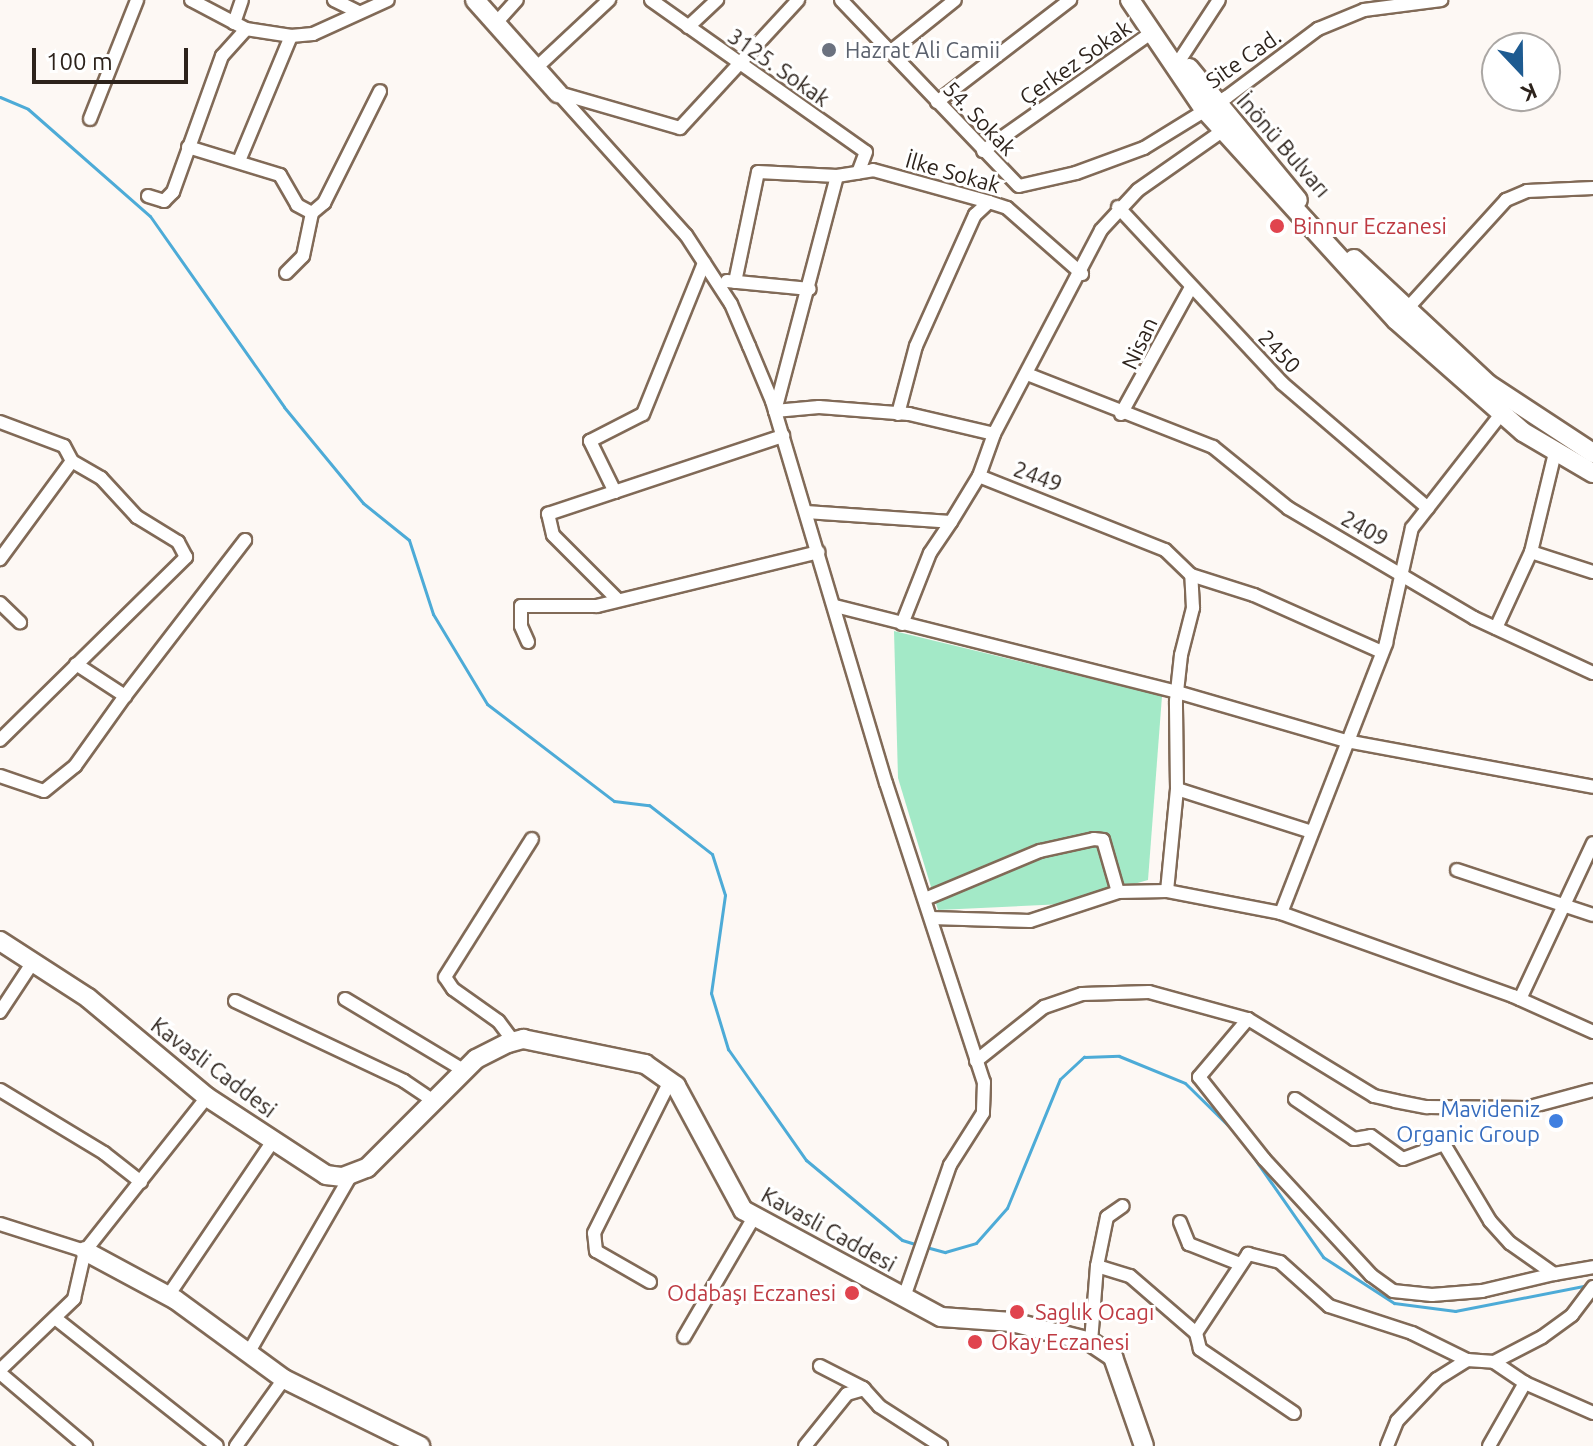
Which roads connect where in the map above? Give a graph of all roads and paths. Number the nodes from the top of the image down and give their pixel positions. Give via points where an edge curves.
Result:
1 (137, 0) edge
2 (191, 0) edge
3 (242, 0) edge
4 (334, 0) edge
5 (388, 0) edge
6 (475, 0) edge
7 (517, 0) edge
8 (609, 0) edge
9 (651, 0) edge
10 (717, 0) edge
11 (798, 0) edge
12 (955, 0) edge
13 (1070, 0) edge
14 (1130, 0) edge
15 (1144, 0) edge
16 (1219, 0) edge
17 (1441, 0) edge
18 (847, 2) edge
19 (359, 12) junction
20 (496, 23) junction
21 (240, 26) junction
22 (688, 27) junction
23 (1151, 33) junction
24 (291, 36) junction
25 (890, 52) junction
26 (1181, 58) junction
27 (741, 65) junction
28 (536, 68) junction
29 (380, 91) dead end
30 (558, 93) junction
31 (937, 102) junction
32 (1210, 106) junction
33 (90, 119) dead end
34 (1228, 127) junction
35 (188, 147) junction
36 (983, 151) junction
37 (239, 161) junction
38 (858, 173) junction
39 (837, 176) junction
40 (1019, 186) junction
41 (1593, 188) edge
42 (148, 196) dead end
43 (989, 202) junction
44 (1118, 207) junction
45 (1007, 208) junction
46 (312, 213) junction
47 (704, 263) junction
48 (286, 273) dead end
49 (1082, 274) junction
50 (715, 280) junction
51 (735, 282) junction
52 (1191, 287) junction
53 (810, 289) junction
54 (1406, 310) junction
55 (1027, 374) junction
56 (775, 411) junction
57 (1502, 413) junction
58 (898, 414) junction
59 (1121, 414) junction
60 (0, 422) edge
61 (994, 434) junction
62 (783, 436) junction
63 (1555, 453) junction
64 (1593, 453) edge
65 (72, 461) junction
66 (1593, 473) edge
67 (979, 476) junction
68 (615, 492) junction
69 (1428, 508) junction
70 (806, 512) junction
71 (951, 522) junction
72 (245, 540) dead end
73 (818, 552) junction
74 (1531, 552) junction
75 (0, 559) edge
76 (1400, 571) junction
77 (1593, 572) edge
78 (1191, 575) junction
79 (618, 600) junction
80 (0, 603) edge
81 (835, 606) junction
82 (20, 622) dead end
83 (902, 624) junction
84 (1496, 628) junction
85 (528, 642) dead end
86 (1382, 652) junction
87 (76, 664) junction
88 (1593, 673) edge
89 (1177, 692) junction
90 (125, 696) junction
91 (0, 740) edge
92 (1346, 741) junction
93 (0, 776) edge
94 (1593, 787) edge
95 (1177, 789) junction
96 (1309, 831) junction
97 (532, 839) dead end
98 (1593, 843) edge
99 (1457, 870) dead end
100 (1167, 891) junction
101 (1118, 892) junction
102 (925, 899) junction
103 (1562, 903) junction
104 (1281, 913) junction
105 (1593, 915) edge
106 (931, 918) junction
107 (0, 941) edge
108 (33, 962) junction
109 (345, 999) dead end
110 (1520, 999) junction
111 (235, 1001) dead end
112 (0, 1012) edge
113 (1248, 1019) junction
114 (1593, 1032) edge
115 (514, 1042) junction
116 (976, 1061) junction
117 (465, 1071) junction
118 (670, 1081) junction
119 (0, 1090) edge
120 (1593, 1090) edge
121 (207, 1097) junction
122 (1295, 1099) dead end
123 (434, 1101) junction
124 (273, 1141) junction
125 (351, 1175) junction
126 (141, 1182) junction
127 (1123, 1206) dead end
128 (754, 1217) junction
129 (0, 1218) edge
130 (1180, 1222) dead end
131 (0, 1224) edge
132 (17, 1226) junction
133 (85, 1251) junction
134 (1240, 1264) junction
135 (1097, 1266) junction
136 (1593, 1267) edge
137 (1554, 1274) junction
138 (650, 1282) dead end
139 (1593, 1287) edge
140 (168, 1296) junction
141 (904, 1297) junction
142 (55, 1318) junction
143 (1196, 1333) junction
144 (684, 1337) dead end
145 (1091, 1342) junction
146 (250, 1350) junction
147 (1467, 1360) junction
148 (1494, 1362) junction
149 (820, 1366) dead end
150 (0, 1372) edge
151 (284, 1379) junction
152 (1525, 1383) junction
153 (864, 1389) junction
154 (1294, 1413) dead end
155 (1593, 1413) edge
156 (86, 1446) edge
157 (217, 1446) edge
158 (236, 1446) edge
159 (420, 1446) edge
160 (805, 1446) edge
161 (941, 1446) edge
162 (1144, 1446) edge
163 (1387, 1446) edge
164 (1489, 1446) edge

1 - 33 street
2 - 21 street
3 - 21 street
4 - 19 street
5 - 19 street
6 - 20 street
7 - 20 street
8 - 28 street
9 - 22 street, 3125. Sokak
10 - 22 street
11 - 27 street
12 - 25 street
13 - 31 street
14 - 23 street
15 - 26 street, İnönü Bulvarı
16 - 26 street
17 - 32 street, Site Cad. via 1364,10 1318,29
18 - 25 street, 54. Sokak
19 - 24 street via 313,34
20 - 28 street
21 - 24 street
21 - 35 street via 222,56
22 - 27 street, 3125. Sokak
23 - 32 street
23 - 36 street, Çerkez Sokak
24 - 37 street
25 - 31 street, 54. Sokak
26 - 32 street, İnönü Bulvarı
27 - 30 street via 680,128
27 - 38 street, 3125. Sokak via 866,152
28 - 30 street
29 - 46 street via 324,203
30 - 47 street via 686,235
31 - 36 street, 54. Sokak
32 - 34 street, İnönü Bulvarı
32 - 40 street, 54. Sokak via 1144,148 1076,173
34 - 44 street, 2449
34 - 54 street, İnönü Bulvarı
34 - 57 street, İnönü Bulvarı via 1396,320
35 - 37 street
35 - 42 street via 173,192 164,201
36 - 40 street, 54. Sokak
37 - 46 street via 250,169 280,175 297,205
38 - 39 street, İlke Sokak
38 - 43 street, İlke Sokak via 873,170
39 - 51 street, İlke Sokak via 758,172
39 - 53 street
40 - 45 street
41 - 54 street via 1527,191 1506,200
43 - 45 street, İlke Sokak
43 - 58 street via 975,215 916,346
44 - 49 street, 2449 via 1101,230
44 - 52 street, 2450
45 - 49 street, İlke Sokak
46 - 48 street via 303,256
47 - 50 street
47 - 68 street via 643,414 590,441
49 - 55 street, 2449
50 - 51 street
50 - 56 street via 731,304
51 - 53 street
52 - 59 street, Nisan
52 - 69 street, 2450 via 1282,383
53 - 56 street
54 - 64 street, İnönü Bulvarı via 1488,384
55 - 59 street, 2409
55 - 61 street, 2449
56 - 58 street via 819,407
56 - 62 street
57 - 63 street, İnönü Bulvarı
57 - 69 street
58 - 61 street
59 - 76 street, 2409 via 1213,447 1288,508
60 - 65 street via 64,446
61 - 67 street, 2449
62 - 68 street
62 - 70 street
63 - 66 street, İnönü Bulvarı
63 - 74 street
65 - 75 street
65 - 87 street via 101,478 137,517 178,542 186,557
67 - 71 street
67 - 78 street, 2449 via 1165,550 1183,561
68 - 79 street via 548,514 553,535
69 - 76 street via 1412,528
70 - 71 street
70 - 73 street
71 - 83 street via 930,553
72 - 90 street
73 - 79 street
73 - 81 street
74 - 77 street
74 - 84 street
76 - 84 street, 2409
76 - 86 street
78 - 86 street via 1254,595
78 - 89 street via 1193,608
79 - 85 street via 521,606
80 - 82 street
81 - 83 street
81 - 102 street
83 - 89 street
84 - 88 street, 2409
86 - 92 street
87 - 90 street
87 - 91 street
89 - 92 street
89 - 95 street
90 - 93 street via 75,766 44,791
92 - 94 street
92 - 96 street
95 - 96 street
95 - 100 street
96 - 104 street
97 - 115 street via 445,977 453,989 498,1021
98 - 103 street
99 - 103 street
100 - 101 street
100 - 104 street
101 - 102 street via 1103,840 1094,839 1040,851
101 - 106 street via 1030,921
102 - 106 street
103 - 105 street
103 - 110 street
104 - 110 street
106 - 116 street
107 - 108 street, Kavasli Caddesi
108 - 112 street
108 - 121 street, Kavasli Caddesi via 88,998
109 - 117 street
110 - 114 street
111 - 123 street via 404,1081
113 - 116 street via 1149,992 1082,994 1044,1007
113 - 120 street via 1374,1096 1395,1101 1427,1107 1526,1108
113 - 137 street via 1199,1077 1264,1159 1371,1275 1393,1291 1432,1295 1482,1291
115 - 117 street via 491,1050
115 - 118 street via 645,1064
116 - 141 street via 987,1099 983,1113 950,1165
117 - 123 street
118 - 128 street, Kavasli Caddesi via 729,1190
118 - 138 street via 594,1233 596,1251
119 - 126 street via 104,1153
121 - 124 street, Kavasli Caddesi
121 - 126 street
122 - 137 street via 1354,1139 1371,1136 1403,1159 1444,1144 1490,1221
123 - 125 street via 367,1168
124 - 125 street, Kavasli Caddesi via 326,1175
124 - 140 street
125 - 146 street
126 - 133 street
127 - 135 street via 1107,1217
128 - 141 street, Kavasli Caddesi
128 - 144 street
129 - 132 street
130 - 134 street via 1189,1244
131 - 132 street
132 - 133 street
133 - 140 street
133 - 142 street via 80,1288
134 - 143 street
134 - 147 street via 1248,1254 1280,1262 1329,1306 1412,1333
135 - 143 street via 1130,1276
135 - 145 street
136 - 137 street
139 - 148 street via 1542,1337
140 - 146 street
141 - 145 street, Kavasli Caddesi via 961,1322 1012,1322
142 - 150 street
142 - 157 street
143 - 154 street via 1205,1354
145 - 162 street via 1113,1357
146 - 151 street
147 - 148 street
147 - 163 street via 1418,1396 1397,1421
148 - 152 street
149 - 153 street
150 - 156 street
151 - 158 street
151 - 159 street
152 - 155 street
152 - 164 street
153 - 160 street via 847,1394
153 - 161 street via 879,1406

